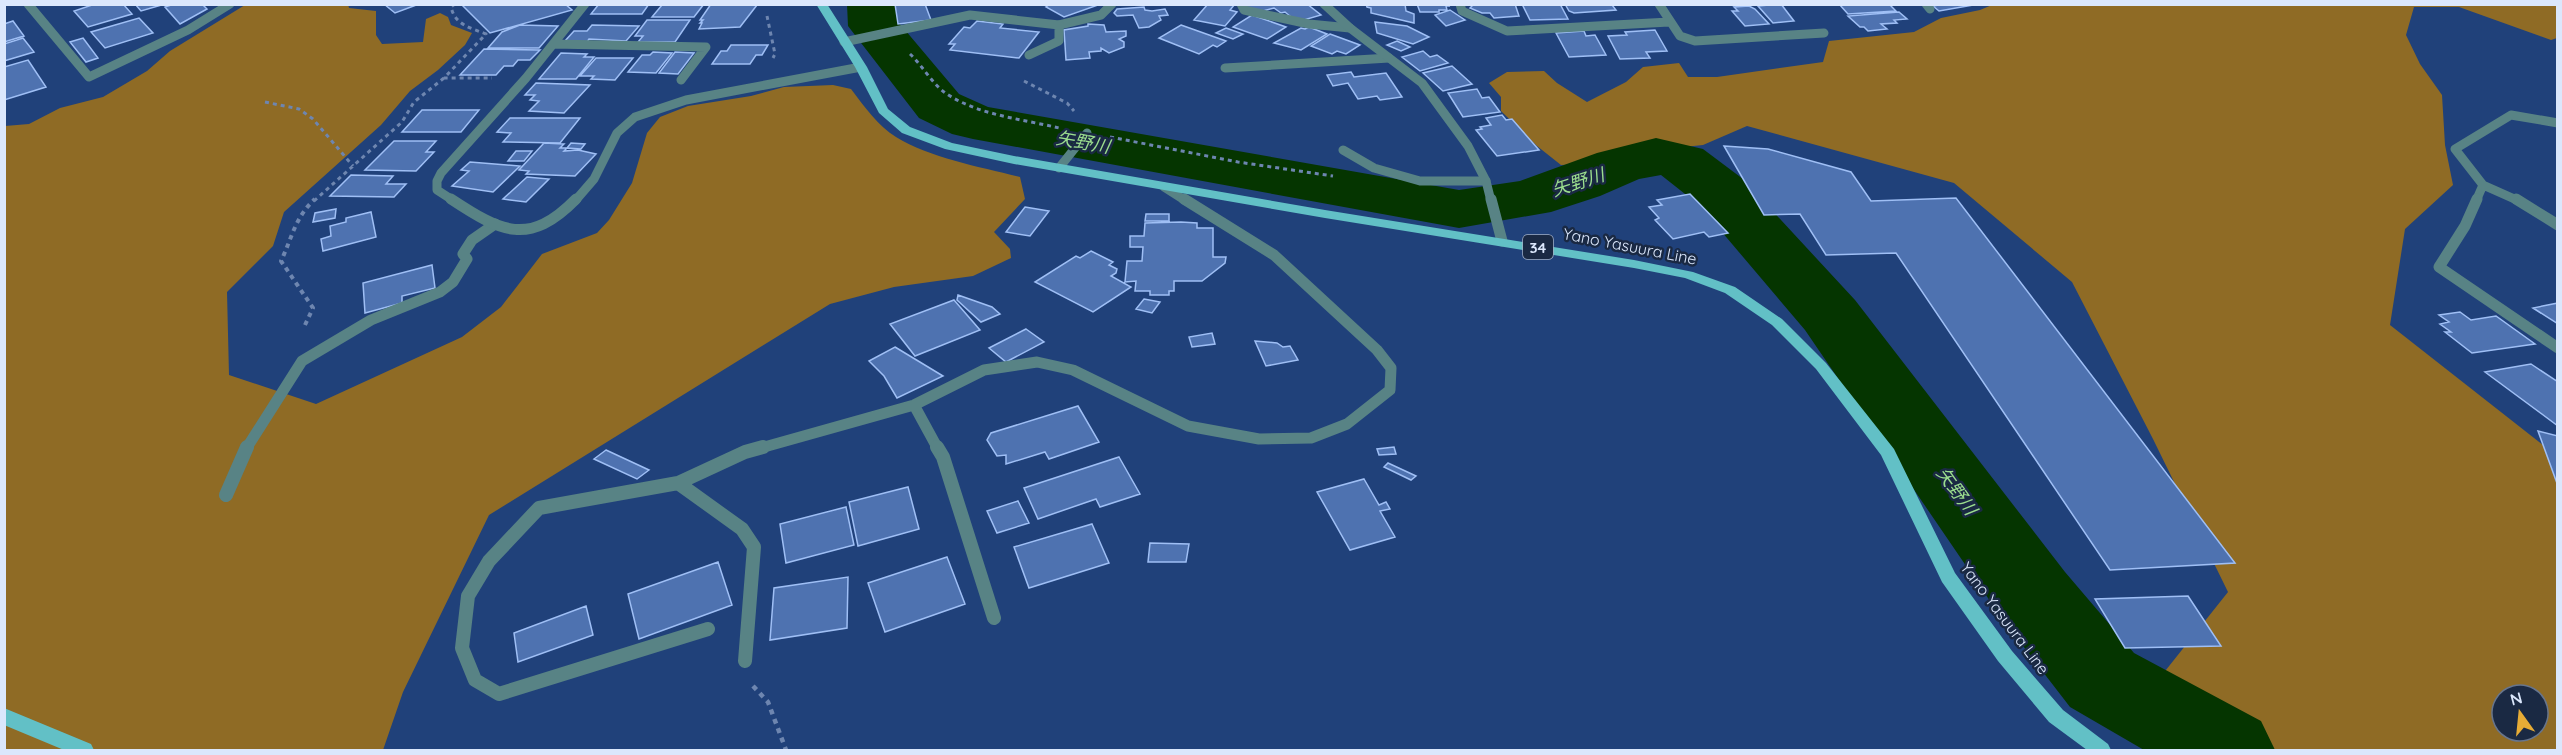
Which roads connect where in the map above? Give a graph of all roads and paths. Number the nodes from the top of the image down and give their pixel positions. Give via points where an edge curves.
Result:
1 (28, 4) edge
2 (230, 4) edge
3 (455, 4) edge
4 (585, 4) edge
5 (821, 4) edge
6 (1112, 4) edge
7 (1241, 4) edge
8 (1324, 4) edge
9 (1460, 4) edge
10 (1659, 4) edge
11 (1669, 22) junction
12 (1059, 25) junction
13 (1350, 28) junction
14 (894, 30) junction
15 (1824, 33) dead end
16 (844, 42) junction
17 (553, 44) junction
18 (1029, 55) joint
19 (1389, 57) junction
20 (861, 67) junction
21 (1225, 68) dead end
22 (444, 78) junction
23 (526, 78) junction
24 (681, 80) dead end
25 (265, 102) dead end
26 (2558, 123) edge
27 (1087, 133) junction
28 (1343, 150) dead end
29 (353, 166) junction
30 (1059, 168) junction
31 (1336, 177) dead end
32 (1486, 181) junction
33 (2483, 185) junction
34 (1164, 187) junction
35 (495, 224) junction
36 (2558, 225) edge
37 (1502, 241) junction
38 (300, 331) dead end
39 (2558, 348) edge
40 (914, 405) junction
41 (678, 483) junction
42 (226, 495) dead end
43 (994, 618) dead end
44 (708, 629) dead end
45 (745, 661) joint
46 (4, 716) edge
47 (84, 750) edge
48 (786, 750) edge
49 (2102, 750) edge

1 - 2 street via 89,77 188,30
3 - 22 path via 452,15 458,23 486,34
4 - 17 street
5 - 16 main road, Yano Yasuura Line / 34
6 - 12 street via 1101,15
7 - 13 street via 1244,10 1293,23
8 - 13 street
9 - 11 street via 1462,11 1507,31
10 - 11 street
11 - 15 street via 1680,36 1695,41
12 - 14 street via 970,15
12 - 18 street via 1059,40
13 - 19 street
14 - 16 street
14 - 27 path via 898,42 942,90 959,101 1029,122
16 - 20 main road, Yano Yasuura Line / 34
17 - 23 street
17 - 24 street via 706,47
18 - 27 path via 1016,60 1012,71 1066,103 1087,124
19 - 21 street
19 - 32 street via 1422,83 1468,146
20 - 30 main road, Yano Yasuura Line / 34 via 883,111 906,130 949,146
20 - 35 street via 687,99 633,118 619,128 599,173 572,205 553,218 520,231 505,230
22 - 23 path
22 - 29 path via 414,102 402,122
23 - 35 street via 437,181 436,190
25 - 29 path via 306,114
26 - 33 street via 2511,115 2455,149
27 - 30 street
27 - 31 path
28 - 32 street via 1374,168 1420,181
29 - 38 path via 303,210 281,261 313,308
30 - 34 main road, Yano Yasuura Line / 34
32 - 37 street
33 - 36 street via 2518,200
33 - 39 street via 2439,267
34 - 37 main road, Yano Yasuura Line / 34
34 - 40 street via 1274,255 1377,350 1391,368 1390,390 1347,424 1311,438 1259,438 1188,426 1072,370 1037,362 984,370
35 - 42 street via 466,244 463,254 467,259 453,282 440,292 371,320 302,361 246,449
37 - 49 main road, Yano Yasuura Line / 34 via 1688,275 1730,290 1777,322 1821,366 1888,453 1948,577 2005,656 2056,716
40 - 41 street via 745,452
40 - 43 street via 943,457
41 - 44 street via 539,508 489,561 468,596 462,648 475,680 499,694
41 - 45 street via 742,529 754,548
45 - 48 path via 748,682 768,702
46 - 47 main road

